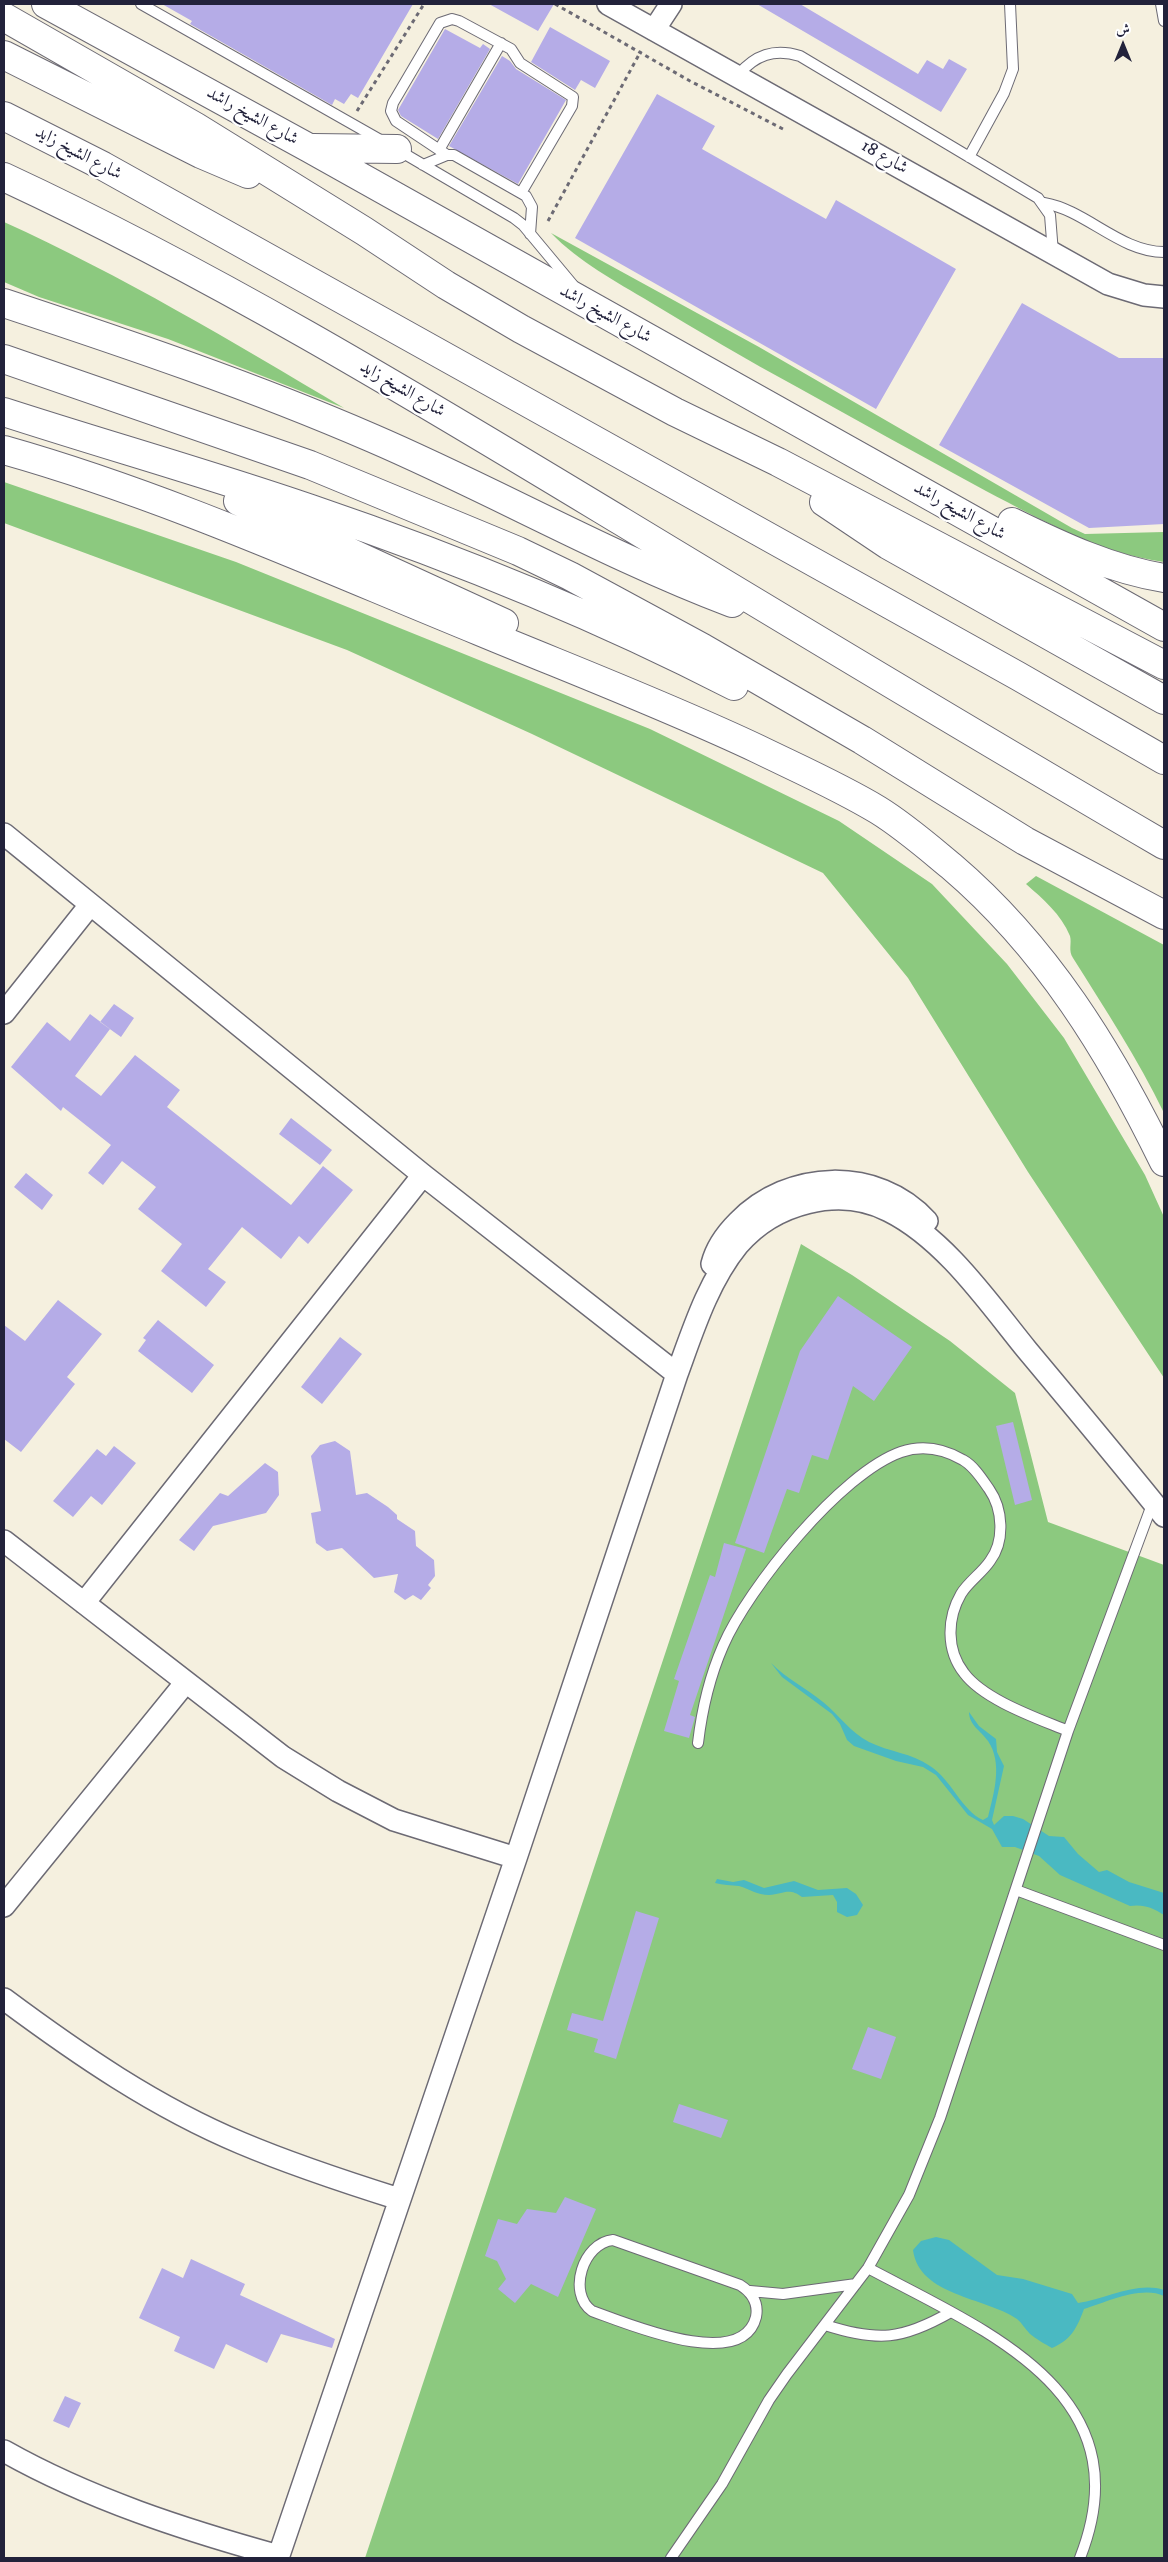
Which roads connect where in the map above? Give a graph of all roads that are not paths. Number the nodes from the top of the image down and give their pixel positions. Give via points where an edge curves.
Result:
1 (46, 4) edge
2 (141, 4) edge
3 (608, 4) edge
4 (671, 4) edge
5 (1010, 4) edge
6 (1161, 4) edge
7 (4, 17) edge
8 (1164, 21) edge
9 (654, 30) junction
10 (501, 43) junction
11 (4, 55) edge
12 (738, 75) junction
13 (4, 116) edge
14 (309, 148) junction
15 (397, 149) junction
16 (443, 153) junction
17 (969, 157) junction
18 (424, 165) junction
19 (4, 177) edge
20 (521, 193) junction
21 (306, 194) junction
22 (1044, 203) junction
23 (533, 238) junction
24 (1164, 252) edge
25 (1053, 254) junction
26 (1164, 297) edge
27 (4, 303) edge
28 (593, 308) junction
29 (4, 360) edge
30 (4, 412) edge
31 (842, 447) junction
32 (113, 448) junction
33 (4, 450) edge
34 (778, 462) junction
35 (1164, 578) edge
36 (790, 623) junction
37 (1164, 627) edge
38 (1164, 665) edge
39 (1164, 700) edge
40 (688, 716) junction
41 (1164, 760) edge
42 (972, 809) junction
43 (4, 834) edge
44 (1164, 845) edge
45 (90, 905) junction
46 (1164, 915) edge
47 (4, 1013) edge
48 (1164, 1162) edge
49 (423, 1175) junction
50 (677, 1374) junction
51 (1159, 1509) edge
52 (4, 1541) edge
53 (84, 1603) junction
54 (186, 1682) junction
55 (1068, 1731) junction
56 (698, 1743) dead end
57 (516, 1858) junction
58 (1016, 1890) junction
59 (4, 1906) edge
60 (1164, 1945) edge
61 (4, 1999) edge
62 (399, 2199) junction
63 (868, 2268) junction
64 (856, 2284) junction
65 (750, 2291) junction
66 (951, 2312) junction
67 (825, 2325) junction
68 (4, 2451) edge
69 (278, 2557) edge
70 (671, 2558) edge
71 (1080, 2558) edge

1 - 14 highway, شارع الشيخ راشد
2 - 15 lane
3 - 9 street, شارع 18
4 - 9 street
5 - 17 lane via 1012,69 1004,93
6 - 8 lane
7 - 21 highway
9 - 12 street, شارع 18
10 - 16 lane
10 - 16 lane via 452,19 440,23 391,107 391,115 396,121
10 - 20 lane via 514,52 520,63 573,97 572,106
11 - 21 highway via 201,154 261,180
12 - 17 lane via 748,63 768,54 800,56
12 - 25 street, شارع 18
13 - 41 highway, شارع الشيخ زايد via 103,166
14 - 15 highway
14 - 28 highway, شارع الشيخ راشد
15 - 18 lane
16 - 18 lane
16 - 20 lane
17 - 22 lane
18 - 23 lane via 514,218
19 - 36 highway, شارع الشيخ زايد via 138,241 266,312 414,396
20 - 23 lane via 531,202
21 - 34 highway via 446,285 522,329 675,412
22 - 24 lane via 1067,210 1135,246
22 - 25 lane via 1050,215
23 - 28 lane
25 - 26 street, شارع 18 via 1108,284 1144,295
27 - 36 highway via 302,409 441,469 662,575
28 - 31 highway, شارع الشيخ راشد
29 - 42 highway via 310,466 518,551 728,663 862,740
30 - 32 highway
31 - 35 highway via 921,478 1079,554 1110,566
31 - 37 highway, شارع الشيخ راشد
32 - 40 highway via 355,553 610,672
32 - 42 highway via 311,509 449,560 592,619 716,677 896,773
33 - 40 highway via 181,510
34 - 38 highway
34 - 39 highway via 823,502 859,527
36 - 44 highway
40 - 48 highway via 879,811 981,894 1027,943 1082,1014 1131,1094
42 - 46 highway
43 - 45 street
45 - 47 street
45 - 49 street
49 - 50 street
49 - 53 street
50 - 51 street via 706,1297 713,1260 728,1233 750,1210 769,1197 805,1183 836,1180 866,1184 896,1196 921,1214 940,1235 960,1268
50 - 57 street
51 - 55 lane
52 - 53 street
53 - 54 street
54 - 57 street via 283,1757 338,1791 394,1820
54 - 59 street
55 - 56 lane via 980,1688 964,1673 954,1654 950,1633 953,1612 962,1593 991,1560 1000,1539 1000,1516 993,1495 964,1461 945,1451 923,1448 902,1452 853,1481 815,1519 761,1582 723,1646 703,1707
55 - 58 lane
57 - 62 street
58 - 60 lane
58 - 63 lane via 926,2157 902,2210
61 - 62 street via 92,2062 172,2110 240,2143 301,2167
62 - 69 street
63 - 64 lane
63 - 66 lane
64 - 65 lane via 783,2294
64 - 67 lane
65 - 65 lane via 728,2280 613,2240 604,2241 590,2251 579,2286 582,2301 592,2311 681,2340 709,2343 736,2339 753,2325 755,2302
66 - 67 lane via 922,2329 890,2336 857,2335
66 - 71 lane via 998,2340 1045,2375 1069,2402 1086,2434 1094,2469 1095,2505
67 - 70 lane via 770,2400 722,2484
68 - 69 street via 169,2523

